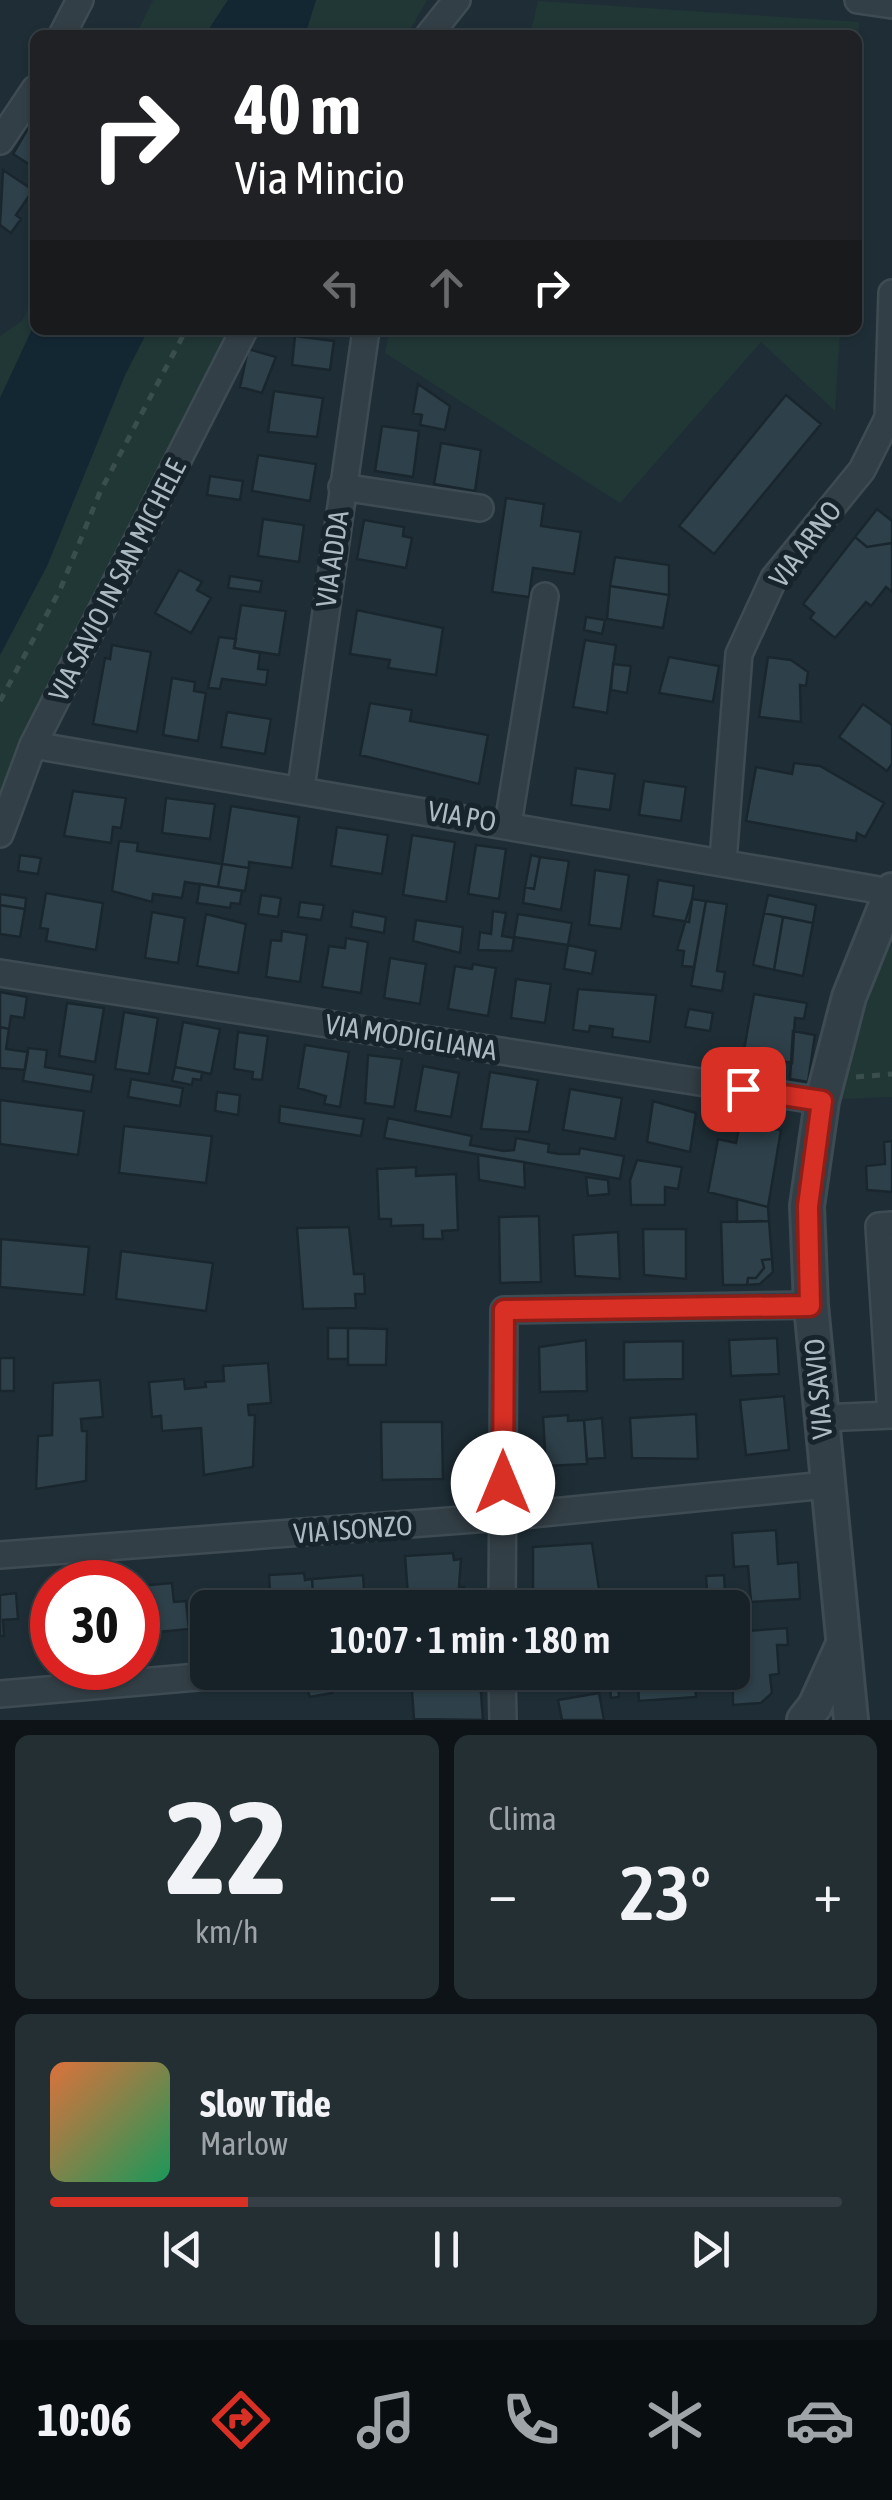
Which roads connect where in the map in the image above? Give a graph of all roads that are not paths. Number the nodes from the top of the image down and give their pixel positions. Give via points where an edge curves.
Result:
1 (80, 0) edge
2 (457, 0) edge
3 (858, 0) edge
4 (892, 6) edge
5 (65, 30) edge
6 (434, 30) edge
7 (30, 96) edge
8 (0, 141) edge
9 (892, 292) edge
10 (241, 335) edge
11 (365, 335) edge
12 (342, 487) junction
13 (480, 508) dead end
14 (546, 596) dead end
15 (32, 744) junction
16 (301, 788) junction
17 (508, 824) junction
18 (0, 834) edge
19 (724, 861) junction
20 (891, 891) edge
21 (0, 974) edge
22 (822, 1101) junction
23 (892, 1226) edge
24 (810, 1306) junction
25 (892, 1415) edge
26 (820, 1418) junction
27 (826, 1484) junction
28 (502, 1517) junction
29 (0, 1556) edge
30 (502, 1590) edge
31 (844, 1640) junction
32 (190, 1678) edge
33 (502, 1690) edge
34 (0, 1694) edge
35 (502, 1720) edge
36 (804, 1720) edge
37 (851, 1720) edge

1 - 5 street
2 - 6 street
3 - 4 street
7 - 8 street
9 - 19 street, VIA ARNO via 888,418 862,470 774,578 739,654
10 - 15 street, VIA SAVIO IN SAN MICHELE
11 - 12 street, VIA ADDA
12 - 13 street
12 - 16 street, VIA ADDA
14 - 17 street
15 - 16 street, VIA PO
15 - 18 street, VIA SAVIO IN SAN MICHELE
16 - 17 street, VIA PO
17 - 19 street, VIA PO
19 - 20 street, VIA PO
20 - 22 street, VIA SAVIO via 849,997
21 - 22 street, VIA MODIGLIANA
22 - 24 street, VIA SAVIO via 808,1206
23 - 25 street via 879,1226
24 - 26 street, VIA SAVIO
24 - 28 street via 504,1310
25 - 26 street
26 - 27 street, VIA SAVIO
27 - 28 street, VIA ISONZO
27 - 31 street, VIA SAVIO
28 - 29 street, VIA ISONZO
28 - 30 street
31 - 36 street
31 - 37 street, VIA SAVIO
32 - 34 street
33 - 35 street

